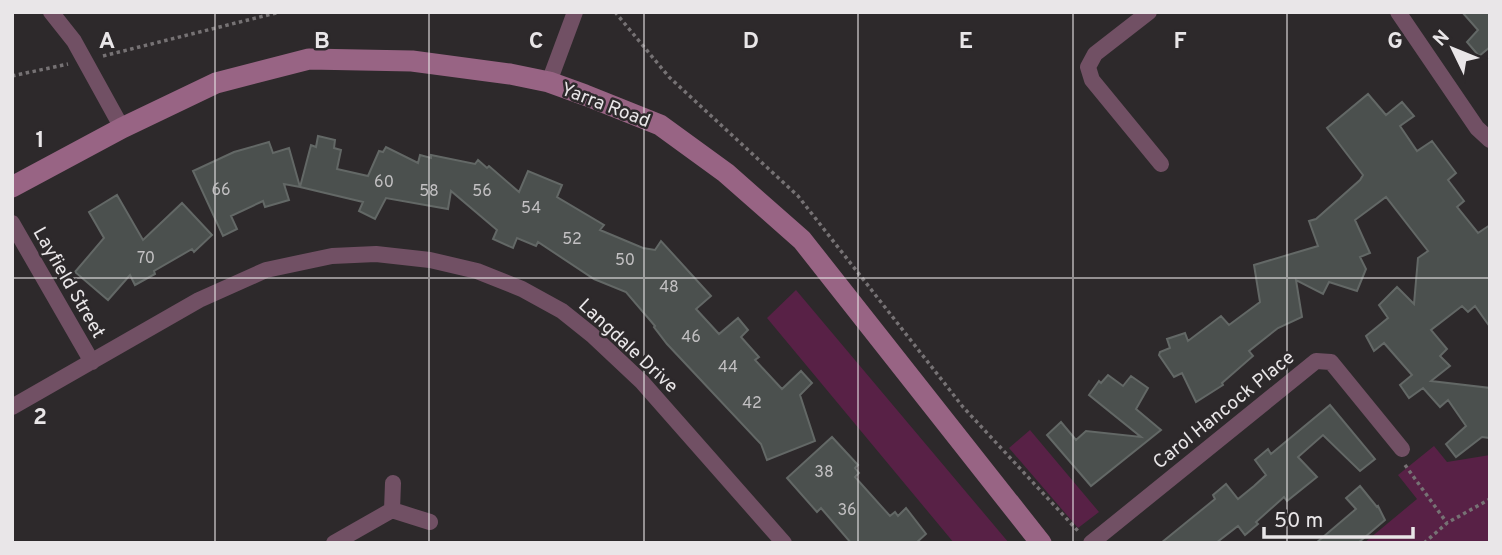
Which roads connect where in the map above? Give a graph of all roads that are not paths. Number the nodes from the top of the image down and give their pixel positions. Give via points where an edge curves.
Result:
1 (51, 12) edge
2 (575, 12) edge
3 (1149, 12) edge
4 (1398, 12) edge
5 (549, 82) junction
6 (122, 128) junction
7 (1490, 140) edge
8 (1161, 164) dead end
9 (12, 187) edge
10 (12, 223) edge
11 (92, 362) junction
12 (12, 407) edge
13 (1402, 449) road end
14 (393, 483) dead end
15 (392, 510) junction
16 (430, 522) dead end
17 (334, 543) edge
18 (784, 543) edge
19 (1041, 543) edge
20 (1091, 543) edge

1 - 6 street via 74,41
2 - 5 street
3 - 8 street via 1095,54 1088,67 1092,80
4 - 7 street via 1477,128
5 - 6 main road, Yarra Road via 412,61 309,59 216,83
5 - 19 main road, Yarra Road via 660,125 726,173 802,240
6 - 9 main road, Yarra Road
10 - 11 street, Layfield Street
11 - 12 street, Langdale Drive
11 - 18 street, Langdale Drive via 224,288 266,270 332,256 376,254 477,271 562,311 592,335 642,382
13 - 20 street, Carol Hancock Place via 1331,362 1316,361
14 - 15 street
15 - 16 street
15 - 17 street

